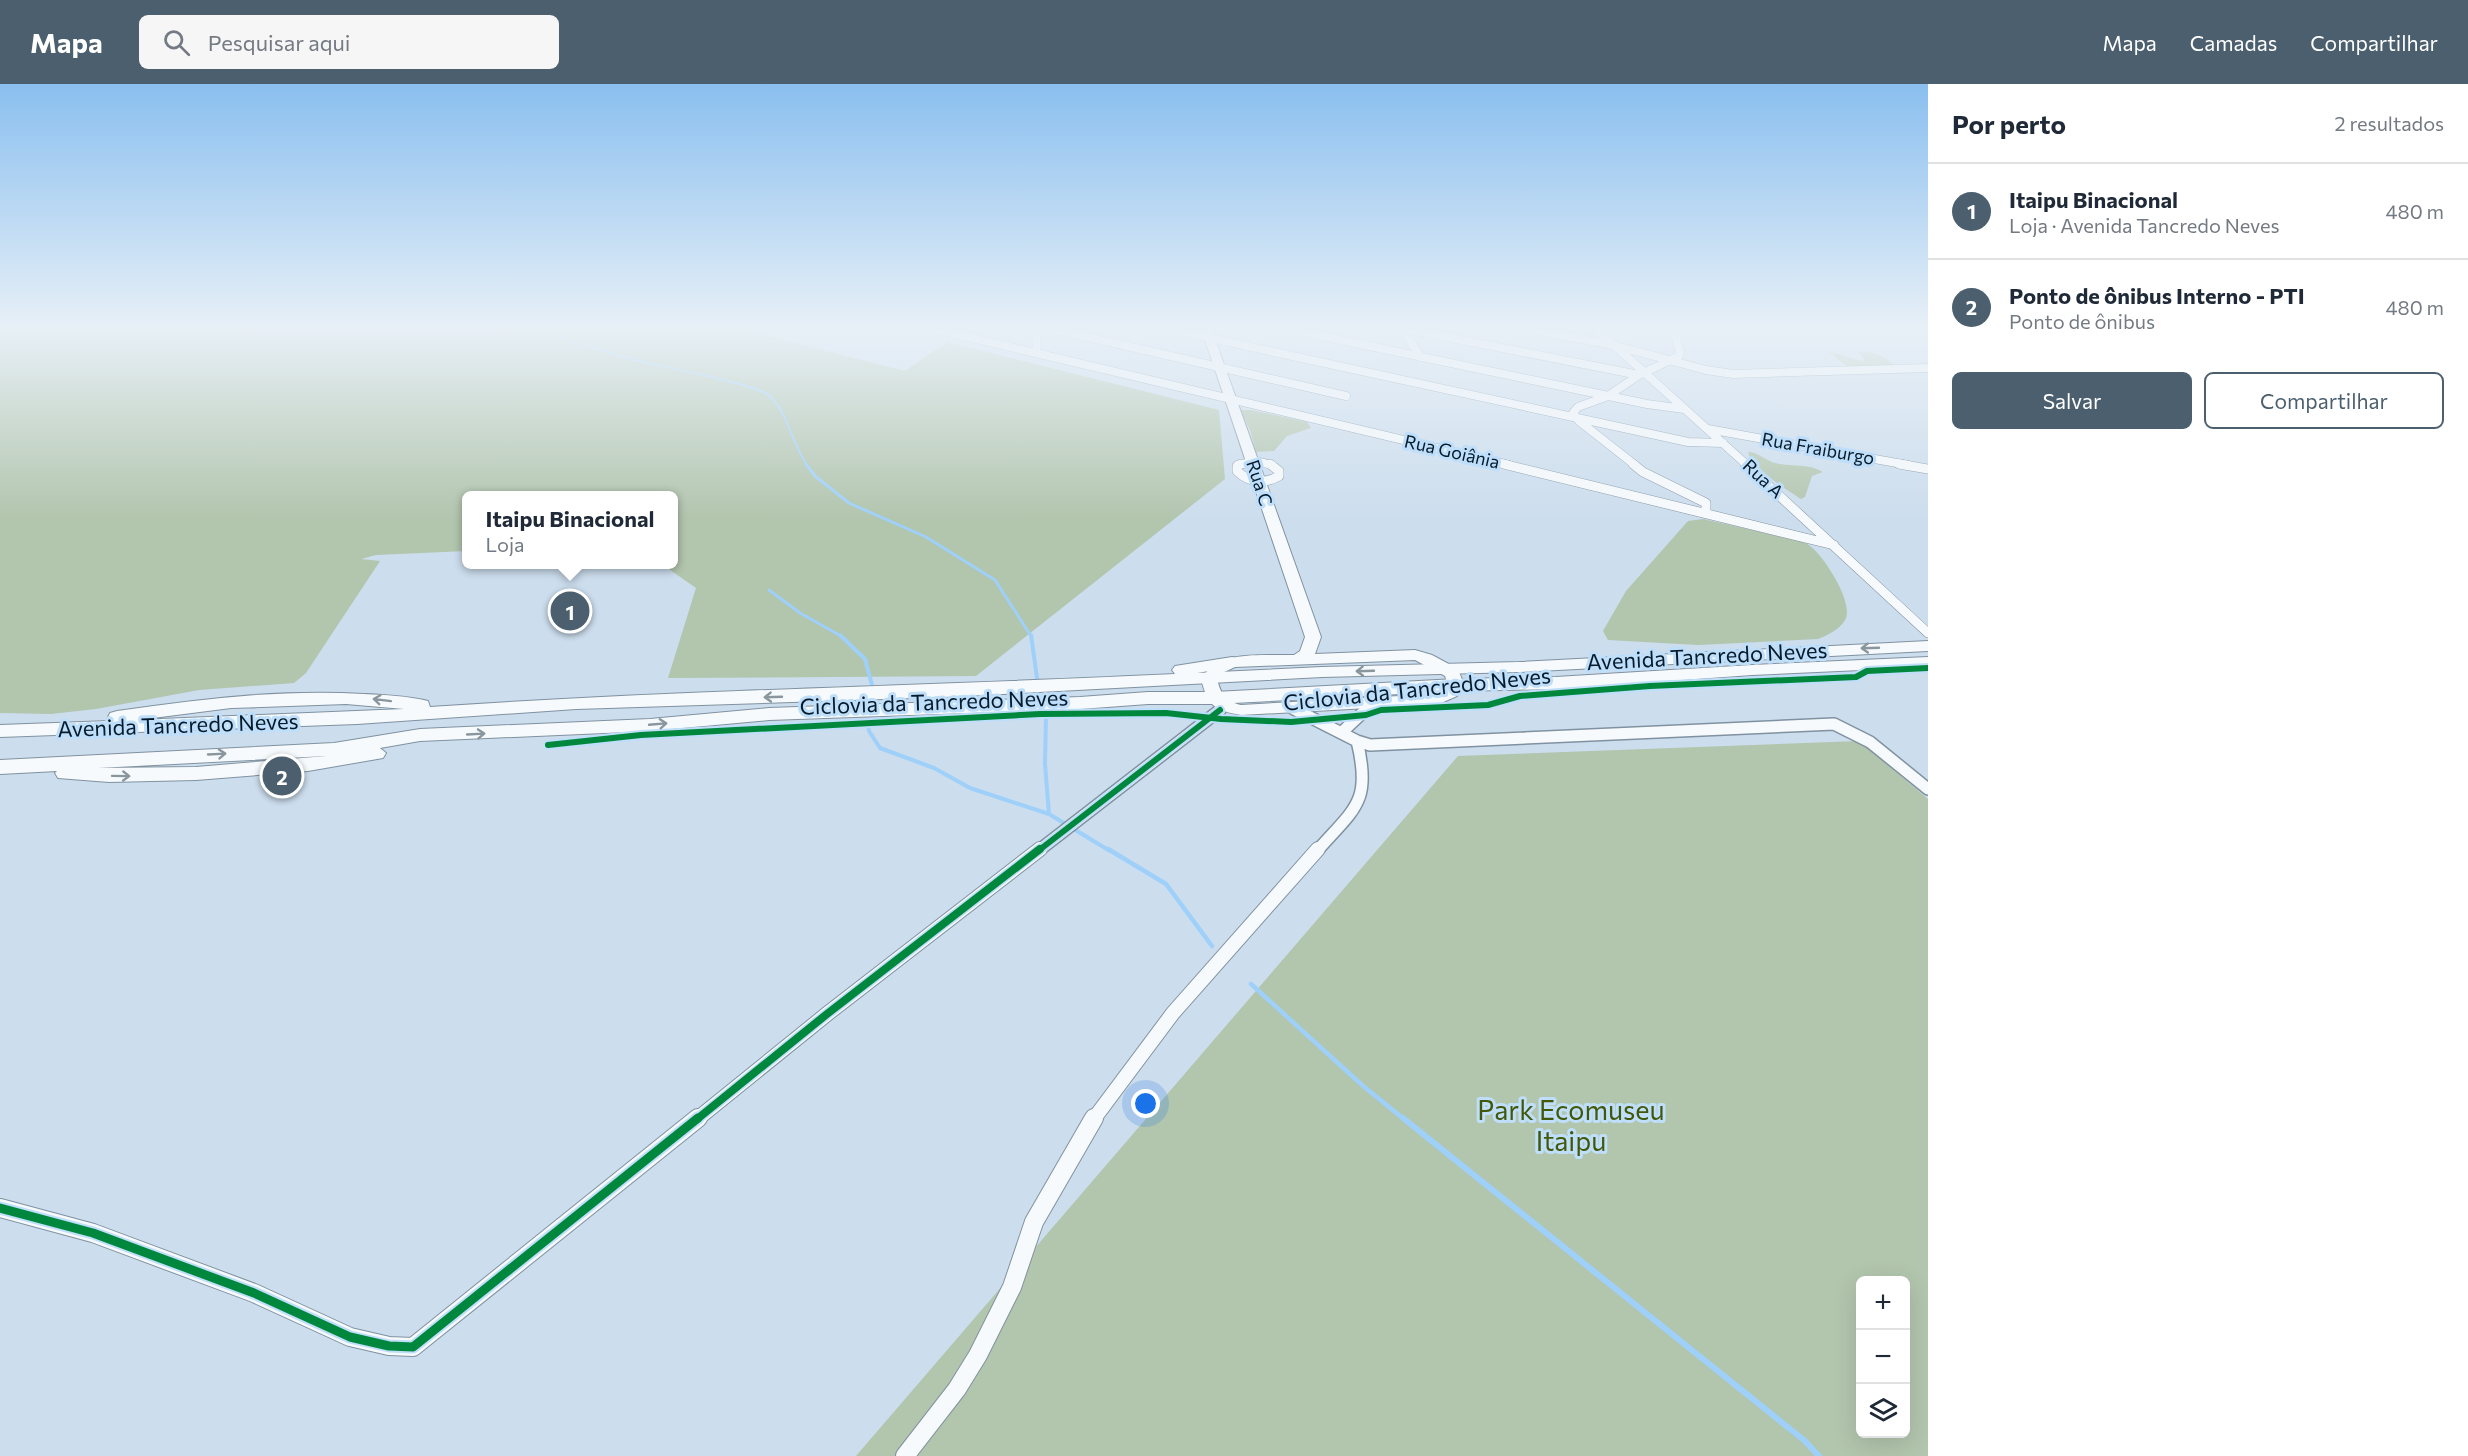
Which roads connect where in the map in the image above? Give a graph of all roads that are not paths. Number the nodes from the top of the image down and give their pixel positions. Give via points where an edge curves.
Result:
1 (1202, 392) edge
2 (1228, 392) edge
3 (1328, 392) edge
4 (1466, 392) edge
5 (1589, 392) edge
6 (1614, 392) edge
7 (1664, 392) edge
8 (1346, 396) dead end
9 (1608, 396) junction
10 (1231, 399) junction
11 (1684, 409) junction
12 (1575, 417) junction
13 (1708, 429) junction
14 (1723, 443) junction
15 (1253, 461) junction
16 (1928, 469) edge
17 (1258, 481) junction
18 (1707, 512) junction
19 (1834, 545) junction
20 (1928, 633) edge
21 (1312, 637) junction
22 (1928, 645) edge
23 (1415, 656) junction
24 (1350, 657) junction
25 (1298, 659) junction
26 (1232, 662) junction
27 (1928, 662) edge
28 (1545, 664) junction
29 (1444, 667) junction
30 (1209, 679) junction
31 (1556, 683) junction
32 (1456, 685) junction
33 (1080, 694) junction
34 (338, 698) junction
35 (1439, 699) junction
36 (653, 702) junction
37 (221, 703) junction
38 (563, 704) junction
39 (1217, 704) junction
40 (1372, 704) junction
41 (1294, 709) junction
42 (1241, 710) joint
43 (460, 711) junction
44 (357, 718) junction
45 (179, 724) junction
46 (592, 727) junction
47 (36, 730) junction
48 (558, 730) junction
49 (0, 731) edge
50 (1342, 732) junction
51 (450, 735) junction
52 (1357, 741) junction
53 (334, 748) junction
54 (158, 757) junction
55 (0, 767) edge
56 (288, 767) junction
57 (169, 775) junction
58 (1928, 789) edge
59 (0, 1208) edge
60 (905, 1456) edge

1 - 10 street, Rua Goiânia
2 - 10 street, Rua C
3 - 8 street
4 - 12 street
5 - 9 street
6 - 9 street
7 - 11 street, Rua A
9 - 11 street
9 - 12 street via 1578,407 1573,413
10 - 15 street, Rua C
10 - 18 street, Rua Goiânia
11 - 13 street, Rua A
12 - 14 street via 1688,442
12 - 18 street via 1643,472 1706,503
13 - 14 street, Rua A
13 - 16 street, Rua Fraiburgo
14 - 19 street, Rua A
15 - 17 street, Rua C
15 - 17 street via 1240,464 1237,471
15 - 17 street via 1271,464 1279,471 1273,479
17 - 21 street, Rua C
18 - 19 street, Rua Goiânia
19 - 20 street, Rua A
21 - 24 street
21 - 25 street via 1307,654
22 -> 28 main road, Avenida Tancredo Neves
23 - 24 street
23 - 28 main road
23 - 29 street
24 - 25 street
25 - 26 street
26 - 30 street via 1214,671
26 - 33 main road
27 - 31 main road, Avenida Tancredo Neves
28 - 29 main road, Avenida Tancredo Neves
29 -> 30 main road, Avenida Tancredo Neves
29 - 32 street via 1452,673
30 - 33 main road, Avenida Tancredo Neves
30 - 39 street
31 - 32 main road, Avenida Tancredo Neves
31 - 35 main road
32 - 35 street
32 - 39 main road, Avenida Tancredo Neves
33 -> 36 main road, Avenida Tancredo Neves
33 - 39 main road, Avenida Tancredo Neves
46 -> 33 main road, Avenida Tancredo Neves
34 - 37 main road
43 -> 34 main road
34 - 44 main road via 354,708
35 - 40 street
36 - 38 main road, Avenida Tancredo Neves
36 - 46 main road
37 - 45 main road
37 - 47 main road
38 - 43 main road, Avenida Tancredo Neves
38 - 48 main road
39 - 42 main road
39 - 59 street via 413,1347 350,1337 254,1293 93,1233
40 - 41 street
40 - 50 street
41 - 42 street
41 - 50 street
43 - 44 main road, Avenida Tancredo Neves
44 - 45 main road, Avenida Tancredo Neves
44 - 53 main road
45 - 47 main road, Avenida Tancredo Neves
45 - 54 main road
46 - 48 main road, Avenida Tancredo Neves
47 - 49 main road, Avenida Tancredo Neves
51 -> 48 main road, Avenida Tancredo Neves
50 - 52 street
51 - 53 main road, Avenida Tancredo Neves via 395,738
51 - 56 main road via 338,763
52 - 58 street via 1387,745 1834,724 1860,735
52 - 60 street via 1364,770 1359,803 1173,1013 1100,1108 1034,1222 1012,1287 978,1355 933,1423
54 -> 53 main road, Avenida Tancredo Neves
53 - 56 main road
54 - 55 main road, Avenida Tancredo Neves
54 - 57 main road
55 -> 57 main road via 104,776
56 - 57 main road

